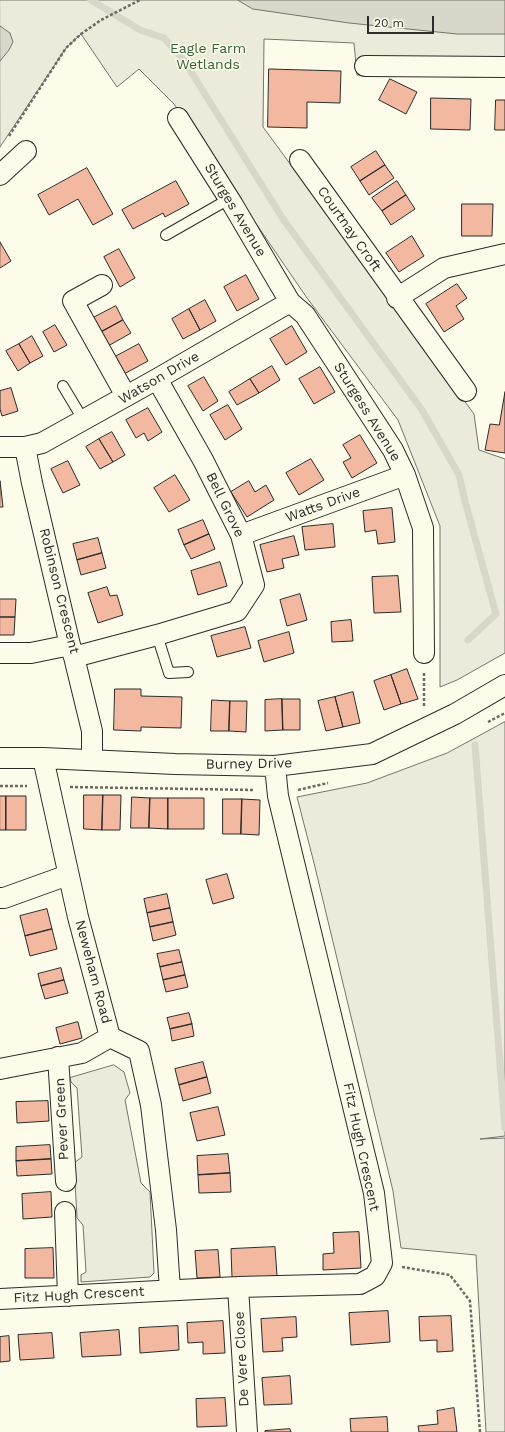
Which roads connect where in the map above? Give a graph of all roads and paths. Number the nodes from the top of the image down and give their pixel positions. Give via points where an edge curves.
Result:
1 (140, 0) edge
2 (365, 66) dead end
3 (505, 67) edge
4 (178, 118) dead end
5 (8, 137) dead end
6 (26, 151) dead end
7 (300, 160) dead end
8 (0, 175) edge
9 (229, 199) junction
10 (166, 235) dead end
11 (505, 254) edge
12 (102, 285) dead end
13 (397, 298) junction
14 (290, 302) junction
15 (157, 379) junction
16 (63, 386) dead end
17 (466, 391) dead end
18 (126, 396) junction
19 (84, 421) junction
20 (0, 447) edge
21 (25, 447) junction
22 (404, 475) junction
23 (241, 535) junction
24 (157, 635) junction
25 (72, 651) junction
26 (0, 653) edge
27 (424, 653) joint
28 (188, 672) dead end
29 (505, 685) edge
30 (424, 729) junction
31 (0, 758) edge
32 (43, 758) junction
33 (92, 760) junction
34 (275, 766) junction
35 (68, 875) junction
36 (0, 898) edge
37 (110, 1037) junction
38 (58, 1057) junction
39 (0, 1069) edge
40 (66, 1181) dead end
41 (65, 1212) dead end
42 (382, 1263) junction
43 (238, 1287) junction
44 (170, 1290) junction
45 (68, 1296) junction
46 (0, 1299) edge
47 (247, 1432) edge
48 (480, 1432) edge

1 - 5 path via 101,20 66,48
2 - 3 street
4 - 9 street, Sturges Avenue
6 - 8 street
7 - 13 street, Courtnay Croft
9 - 10 lane
9 - 14 street, Sturges Avenue
11 - 13 street via 444,268
12 - 18 street via 73,301
13 - 17 street, Courtnay Croft
14 - 15 street, Watson Drive
14 - 22 street, Sturgess Avenue via 305,315 393,450
15 - 18 street, Watson Drive
15 - 23 street, Bell Grove via 203,460
16 - 19 lane
18 - 19 street, Watson Drive
19 - 21 street, Watson Drive via 42,443
20 - 21 street
21 - 25 street, Robinson Crescent
22 - 23 street, Watts Drive
22 - 27 street, Sturgess Avenue via 422,528
23 - 24 street, Bell Grove via 254,585 237,611
24 - 25 street, Bell Grove
24 - 28 lane via 169,673
25 - 26 street, Bell Grove
25 - 33 street, Robinson Crescent via 92,731
27 - 30 path
29 - 30 street, Burney Drive
30 - 34 street, Burney Drive via 372,754
31 - 32 street, Burney Drive
32 - 33 street, Burney Drive
32 - 35 street, Neweham Road
33 - 34 street, Burney Drive
34 - 42 street, Fitz Hugh Crescent via 278,796 374,1193
35 - 36 street
35 - 37 street, Neweham Road
37 - 38 street via 82,1053
37 - 44 street, Neweham Road via 139,1051 151,1105 166,1230
38 - 39 street
38 - 40 street, Pever Green
41 - 45 street
42 - 43 street, Fitz Hugh Crescent via 375,1276 360,1284
42 - 48 path via 450,1275 470,1300
43 - 44 street, Fitz Hugh Crescent
43 - 47 street, De Vere Close
44 - 45 street, Fitz Hugh Crescent
45 - 46 street, Fitz Hugh Crescent

